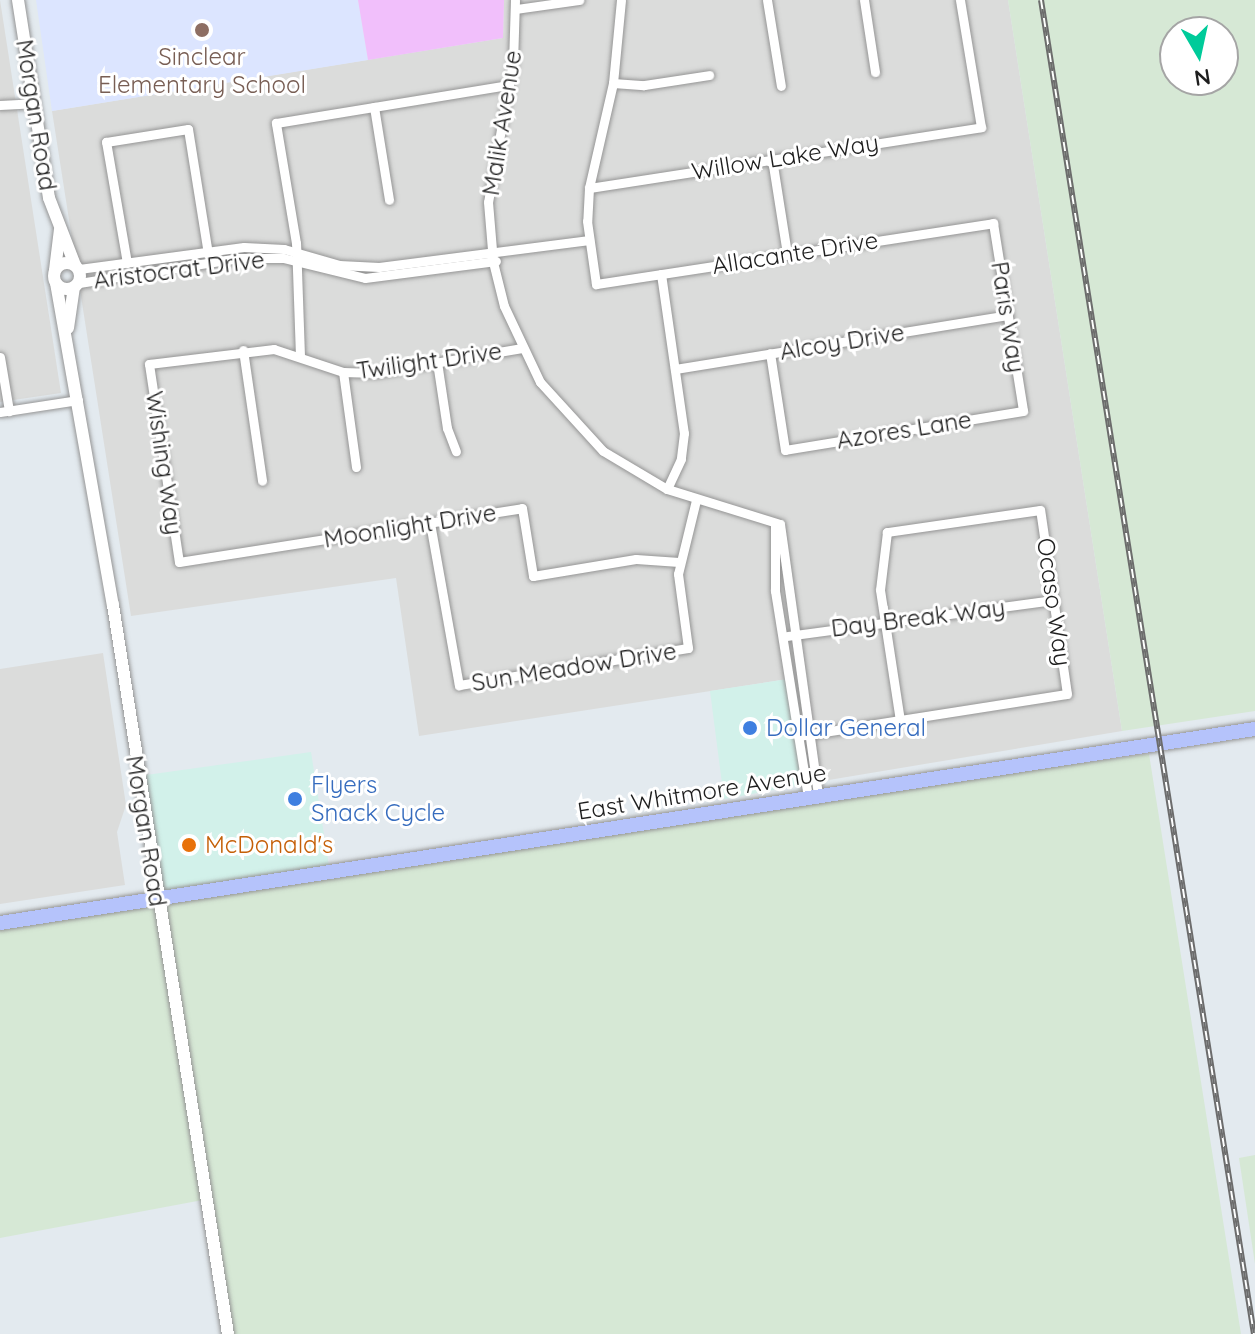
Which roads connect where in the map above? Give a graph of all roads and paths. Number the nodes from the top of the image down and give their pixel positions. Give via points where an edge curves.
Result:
1 (18, 0) edge
2 (579, 0) edge
3 (621, 0) edge
4 (767, 0) edge
5 (864, 0) edge
6 (960, 0) edge
7 (516, 5) edge
8 (875, 72) dead end
9 (709, 75) dead end
10 (613, 83) junction
11 (509, 85) junction
12 (781, 86) dead end
13 (33, 103) junction
14 (0, 105) edge
15 (374, 107) junction
16 (772, 159) junction
17 (589, 188) junction
18 (389, 200) dead end
19 (993, 223) joint
20 (60, 229) junction
21 (589, 240) junction
22 (491, 250) junction
23 (513, 251) junction
24 (787, 254) junction
25 (208, 256) junction
26 (295, 258) junction
27 (493, 262) junction
28 (127, 263) junction
29 (77, 267) junction
30 (661, 274) junction
31 (56, 277) junction
32 (76, 285) junction
33 (1008, 315) junction
34 (68, 328) junction
35 (522, 348) junction
36 (243, 350) junction
37 (770, 353) junction
38 (300, 356) junction
39 (0, 357) edge
40 (437, 362) junction
41 (149, 364) joint
42 (675, 369) junction
43 (343, 372) junction
44 (78, 400) junction
45 (4, 411) edge
46 (1023, 411) joint
47 (456, 451) dead end
48 (356, 467) dead end
49 (262, 481) dead end
50 (667, 489) junction
51 (696, 500) junction
52 (430, 523) junction
53 (179, 562) joint
54 (679, 562) junction
55 (1053, 600) junction
56 (885, 625) junction
57 (788, 636) junction
58 (900, 720) junction
59 (1255, 729) edge
60 (803, 735) junction
61 (813, 797) junction
62 (156, 898) junction
63 (0, 923) edge
64 (228, 1334) edge

1 - 13 street, Morgan Road
2 - 7 street
3 - 10 street
4 - 12 street
5 - 8 street
6 - 16 street, Willow Lake Way via 981,127
7 - 11 street, Malik Avenue
9 - 10 street via 644,85
10 - 17 street
11 - 15 street
11 - 22 street, Malik Avenue via 490,180
13 - 14 street
13 - 20 street, Morgan Road
15 - 18 street
15 - 26 street via 276,123
16 - 17 street, Willow Lake Way
16 - 24 street
17 - 21 street
19 - 24 street, Allacante Drive
19 - 33 street, Paris Way
20 - 29 street, Morgan Road
20 - 31 street, Morgan Road
21 - 23 street, Aristocrat Drive
21 - 30 street, Allacante Drive via 596,284
22 - 23 street, Aristocrat Drive
22 - 26 street, Aristocrat Drive via 379,267
22 - 27 street, Malik Avenue
23 - 27 street, Aristocrat Drive
24 - 30 street, Allacante Drive
25 - 26 street, Aristocrat Drive via 267,247
25 - 28 street, Aristocrat Drive
25 - 28 street via 188,129 106,142
25 - 32 street, Aristocrat Drive
26 - 27 street, Aristocrat Drive via 365,278
26 - 38 street
27 - 35 street, Malik Avenue
28 - 29 street, Aristocrat Drive
29 - 31 street via 64,263
29 - 32 street, Morgan Road
30 - 42 street
31 - 32 street
31 - 34 street, Morgan Road
32 - 34 street, Morgan Road
33 - 37 street, Alcoy Drive
33 - 46 street, Paris Way
34 - 44 street, Morgan Road
35 - 40 street, Twilight Drive
35 - 50 street, Malik Avenue via 549,395 584,434 624,466
36 - 38 street, Twilight Drive via 274,349
36 - 41 street, Twilight Drive
36 - 49 street
37 - 42 street, Alcoy Drive
37 - 46 street, Azores Lane via 785,450
38 - 43 street, Twilight Drive
39 - 45 street
40 - 43 street, Twilight Drive via 375,373
40 - 47 street
41 - 53 street, Wishing Way
42 - 50 street via 684,443
43 - 48 street
44 - 45 street
44 - 62 street, Morgan Road
50 - 51 street, Malik Avenue
51 - 54 street
51 - 57 street, Malik Avenue via 778,524 785,533
52 - 53 street, Moonlight Drive
52 - 54 street, Moonlight Drive via 522,508 533,576 636,559
52 - 54 street, Sun Meadow Drive via 459,685 688,648
55 - 56 street, Day Break Way
55 - 56 street, Ocaso Way via 1040,510 887,532 880,590
55 - 58 street, Ocaso Way via 1067,694
56 - 57 street, Day Break Way
56 - 58 street
57 - 60 street
58 - 60 street
59 - 61 main road, East Whitmore Avenue
60 - 61 street
61 - 62 main road, East Whitmore Avenue
62 - 63 main road, East Whitmore Avenue
62 - 64 street, Morgan Road

